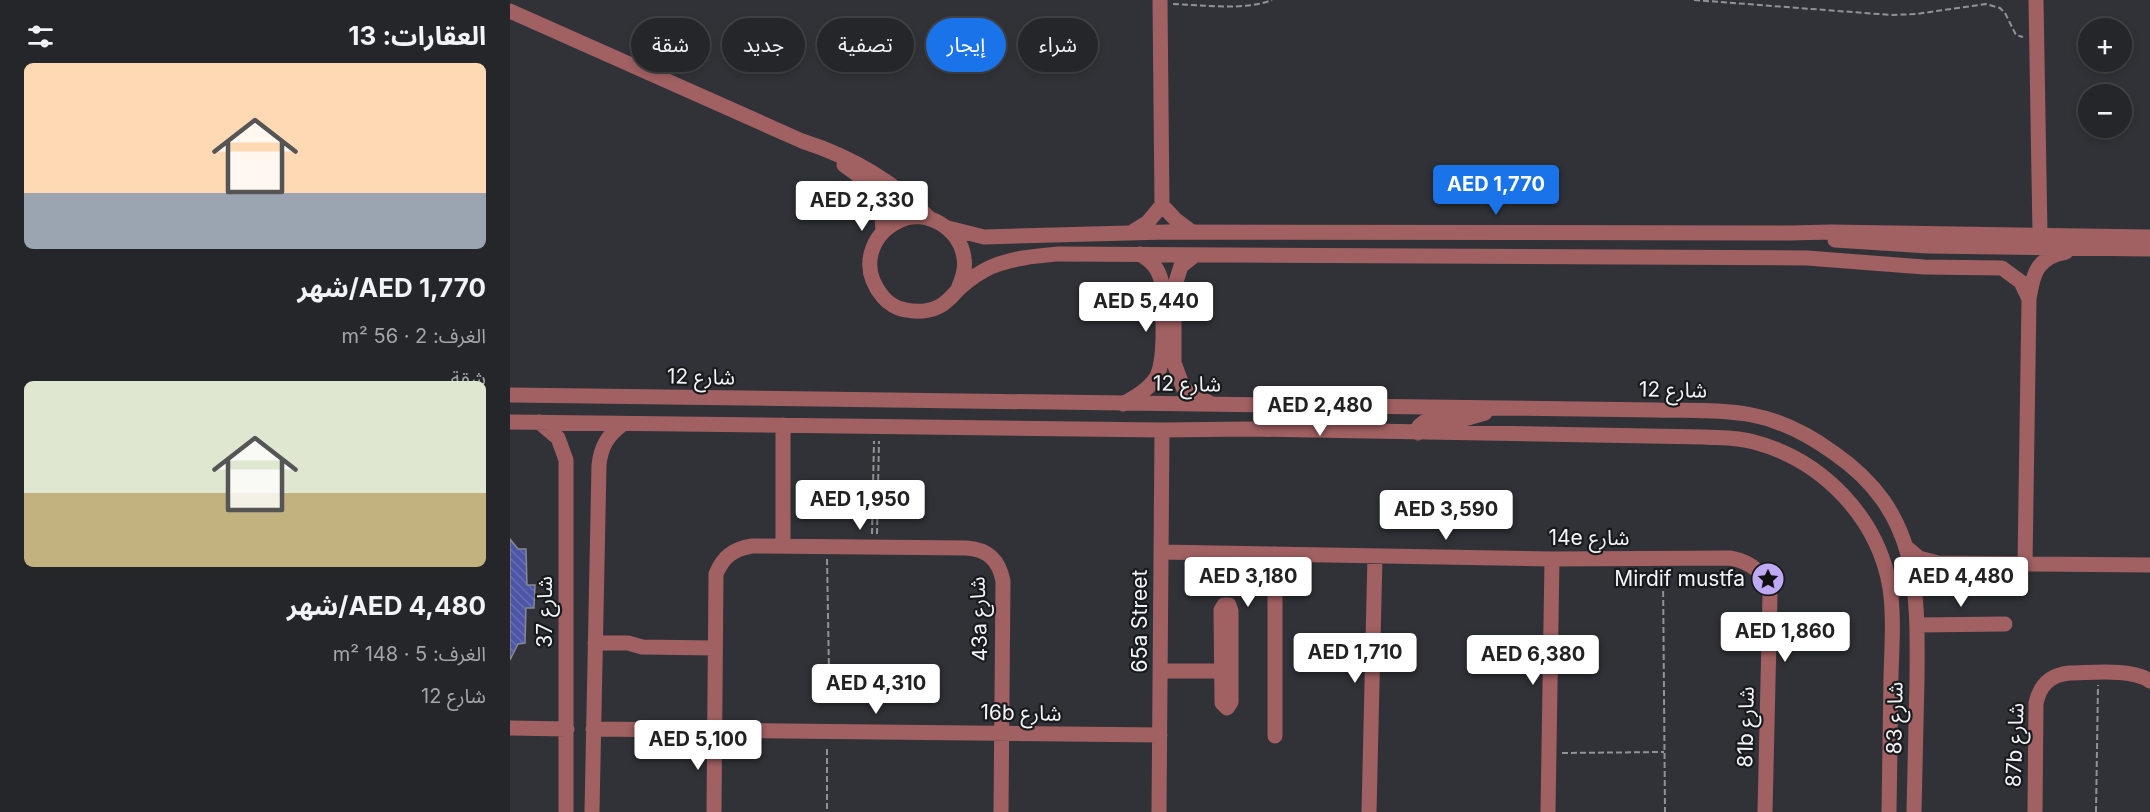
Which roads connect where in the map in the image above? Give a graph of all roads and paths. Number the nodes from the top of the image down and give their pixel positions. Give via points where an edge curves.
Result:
1 (1272, 0) edge
2 (1694, 0) edge
3 (2036, 0) edge
4 (1160, 2) edge
5 (510, 11) edge
6 (2035, 37) junction
7 (802, 141) junction
8 (1162, 205) junction
9 (930, 219) junction
10 (948, 228) junction
11 (883, 230) junction
12 (1192, 232) junction
13 (1130, 233) junction
14 (1790, 233) junction
15 (2040, 234) junction
16 (2150, 237) edge
17 (2081, 249) junction
18 (2150, 249) edge
19 (1140, 254) junction
20 (1196, 255) junction
21 (958, 289) junction
22 (2029, 299) junction
23 (510, 395) edge
24 (1123, 404) junction
25 (1220, 406) junction
26 (1350, 407) junction
27 (1493, 409) junction
28 (510, 422) edge
29 (539, 422) junction
30 (623, 424) junction
31 (783, 425) junction
32 (877, 426) junction
33 (1251, 429) junction
34 (1162, 430) junction
35 (1418, 433) junction
36 (783, 546) junction
37 (827, 547) junction
38 (874, 547) junction
39 (1906, 547) junction
40 (1161, 552) junction
41 (1275, 555) junction
42 (1375, 556) junction
43 (1662, 558) junction
44 (1730, 558) joint
45 (1552, 560) junction
46 (1938, 564) junction
47 (2025, 564) junction
48 (2150, 565) edge
49 (1917, 597) junction
50 (2006, 624) dead end
51 (1917, 625) junction
52 (595, 643) junction
53 (714, 648) junction
54 (829, 671) dead end
55 (1160, 671) junction
56 (1222, 671) junction
57 (2098, 674) junction
58 (2150, 681) edge
59 (510, 728) edge
60 (567, 729) junction
61 (593, 729) junction
62 (714, 730) junction
63 (827, 731) junction
64 (1001, 734) junction
65 (1160, 735) junction
66 (1275, 736) dead end
67 (1664, 752) junction
68 (1549, 753) junction
69 (827, 809) dead end
70 (566, 812) edge
71 (592, 812) edge
72 (714, 812) edge
73 (1001, 812) edge
74 (1159, 812) edge
75 (1369, 812) edge
76 (1548, 812) edge
77 (1665, 812) edge
78 (1765, 812) edge
79 (1889, 812) edge
80 (1914, 812) edge
81 (2035, 812) edge
82 (2096, 812) edge

1 - 4 path via 1247,6
2 - 6 path via 1891,15 1986,4 2005,13 2016,35
3 - 6 street
4 - 8 street
5 - 7 street
6 - 15 street
7 - 9 street via 867,167 901,190
7 - 11 street via 871,186 883,214
8 - 12 street
8 - 13 street via 1148,222
9 - 10 street
9 - 11 street via 901,219
10 - 13 street via 984,237
10 - 21 street via 959,241 964,257
11 - 21 street via 870,256 870,272 886,301 900,309 933,310 948,302
12 - 13 street
12 - 14 street
14 - 15 street
14 - 17 street via 1869,244
15 - 16 street
17 - 18 street
17 - 22 street via 2058,253 2037,267
19 - 20 street
19 - 21 street via 1028,257 992,267
19 - 24 street via 1160,273 1162,357 1152,383
20 - 22 street via 1743,257 1990,267 2012,274
20 - 25 street via 1181,266 1175,282 1174,363 1183,387 1191,395
22 - 47 street
23 - 24 street, شارع 12
24 - 25 street, شارع 12
25 - 26 street, شارع 12
26 - 27 street, شارع 12
26 - 33 street via 1343,420 1281,421
27 - 35 street via 1470,418 1424,422
27 - 39 street, شارع 12 via 1724,412 1784,424 1815,439 1855,469 1886,506
28 - 29 street
29 - 30 street
29 - 60 street, شارع 37 via 558,438 566,459
30 - 31 street
30 - 52 street via 610,435 599,457
31 - 32 street
31 - 36 street
32 - 34 street
32 - 38 path
32 - 38 path
33 - 34 street
33 - 35 street
34 - 40 street, 65a Street
35 - 79 street, شارع 83 via 1732,438 1779,450 1836,486 1871,533 1890,588
36 - 37 street, 43a شارع
36 - 53 street, 43a شارع via 740,548 721,563 714,586
37 - 38 street, 43a شارع
37 - 54 path
38 - 64 street, 43a شارع via 975,549 998,564 1003,581
39 - 46 street via 1919,558
39 - 49 street, شارع 12
40 - 41 street, 14e شارع
40 - 55 street, 65a Street
41 - 42 street, 14e شارع
41 - 66 street
42 - 45 street, 14e شارع
42 - 75 street
43 - 44 street, 14e شارع
43 - 45 street, 14e شارع
43 - 67 path
44 - 78 street, 81b شارع via 1742,560 1761,573 1770,595
45 - 68 street
46 - 47 street
46 - 49 street via 1920,583
47 - 48 street
49 - 51 street, شارع 12
50 - 51 street
51 - 80 street, شارع 83
52 - 53 street
52 - 61 street
53 - 62 street, 43a شارع
55 - 56 street
55 - 65 street, 65a Street
56 - 56 street via 1222,703 1227,708 1231,702 1231,611 1227,604 1221,610
57 - 58 street, 87b شارع via 2138,675
57 - 81 street, 87b شارع via 2059,674 2038,693
57 - 82 path
59 - 60 street
60 - 70 street, شارع 37
61 - 62 street, 16b شارع
61 - 71 street
62 - 63 street, 16b شارع
62 - 72 street, 43a شارع
63 - 64 street, 16b شارع
63 - 69 path
64 - 65 street, 16b شارع
64 - 73 street, 43a شارع
65 - 74 street, 65a Street
67 - 68 path
67 - 77 path
68 - 76 street

